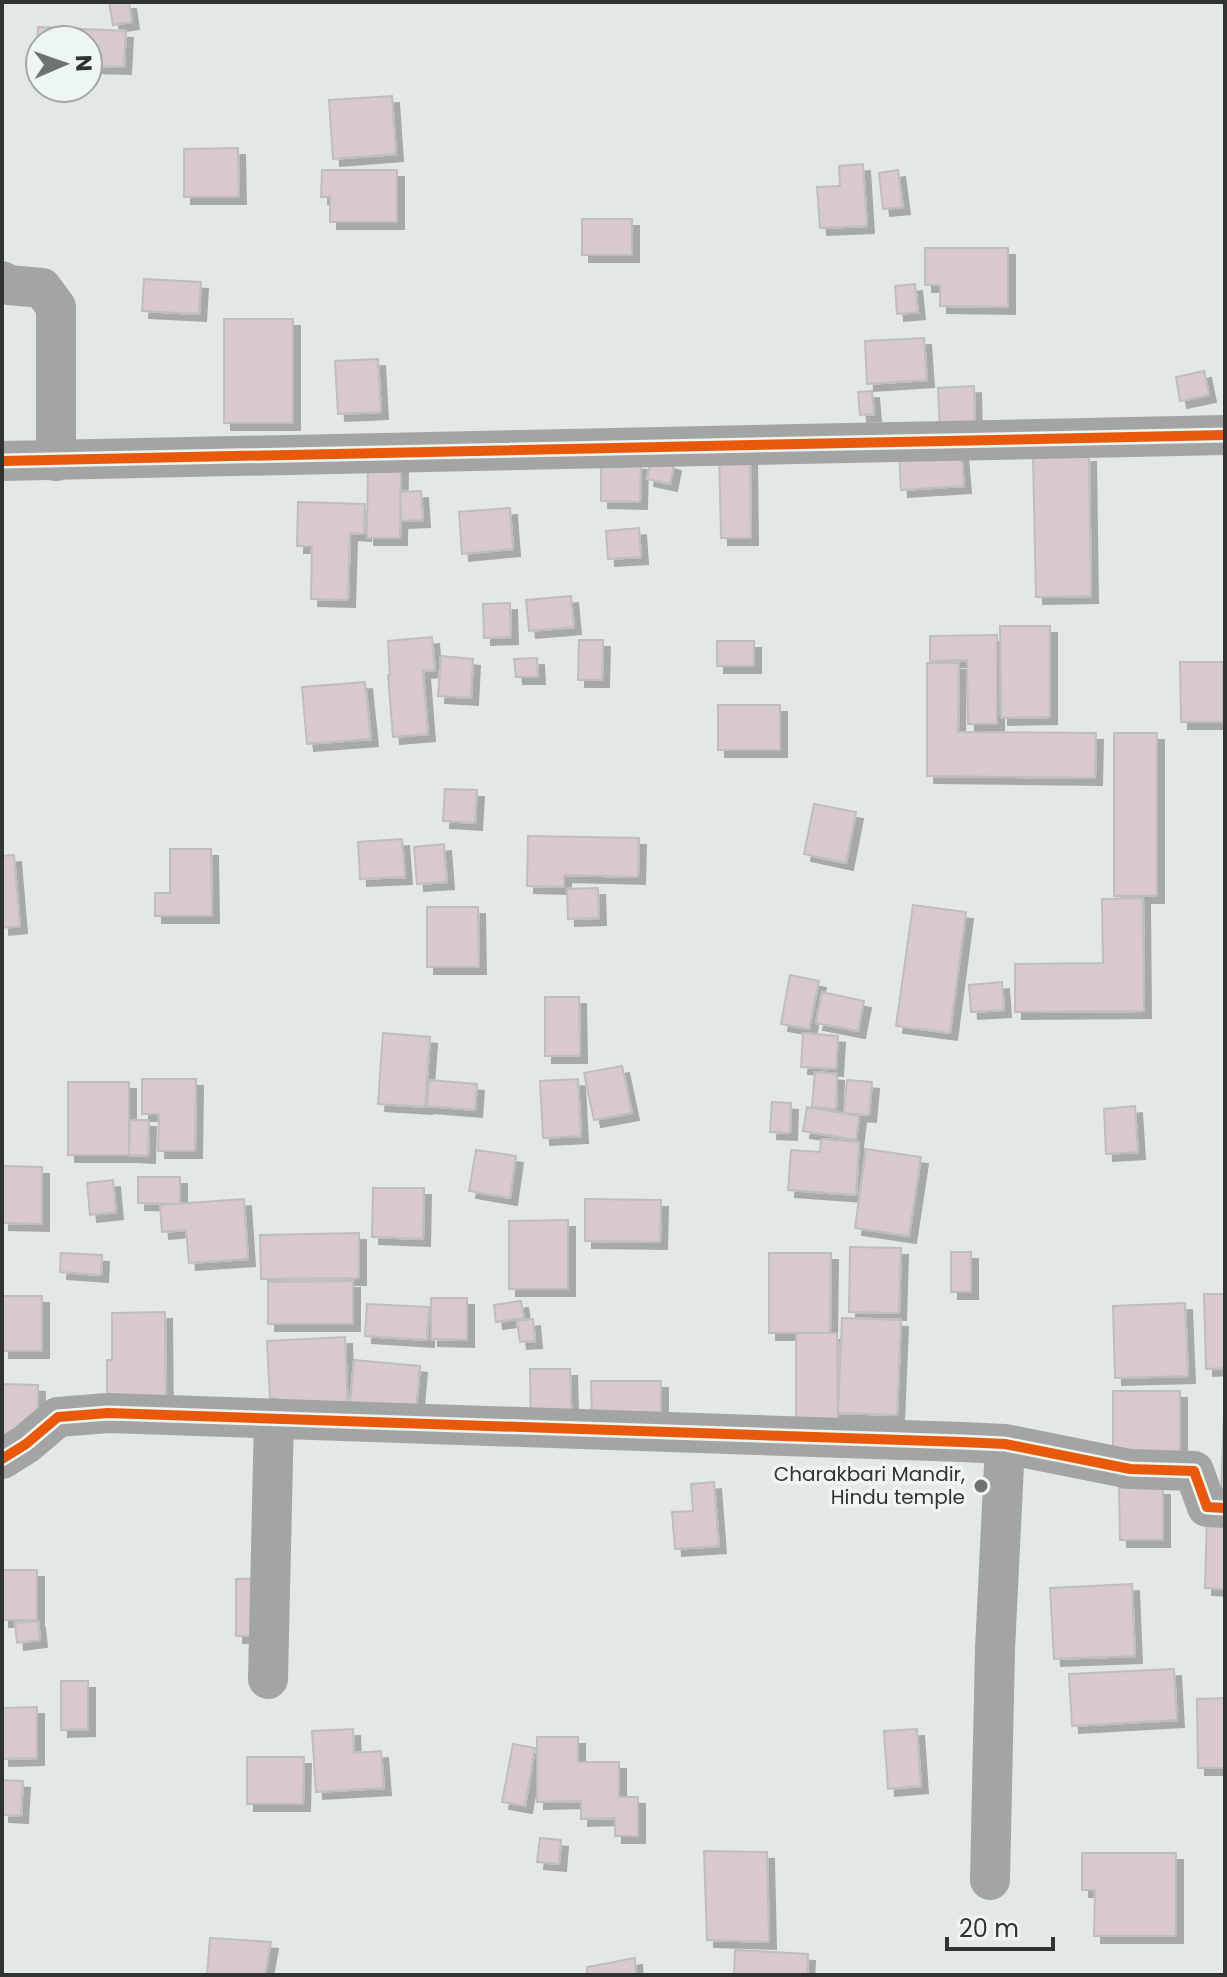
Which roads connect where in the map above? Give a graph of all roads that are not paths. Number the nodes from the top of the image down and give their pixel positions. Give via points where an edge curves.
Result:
1 (2, 281) edge
2 (1225, 435) edge
3 (2, 461) edge
4 (56, 461) junction
5 (274, 1418) junction
6 (1005, 1444) junction
7 (2, 1459) edge
8 (1225, 1508) edge
9 (268, 1679) dead end
10 (990, 1880) dead end

1 - 4 street via 42,288 56,307
2 - 4 street
3 - 4 street
5 - 6 street
5 - 7 street via 108,1413 58,1417
5 - 9 street
6 - 8 street via 1130,1469 1194,1471 1207,1507
6 - 10 street

